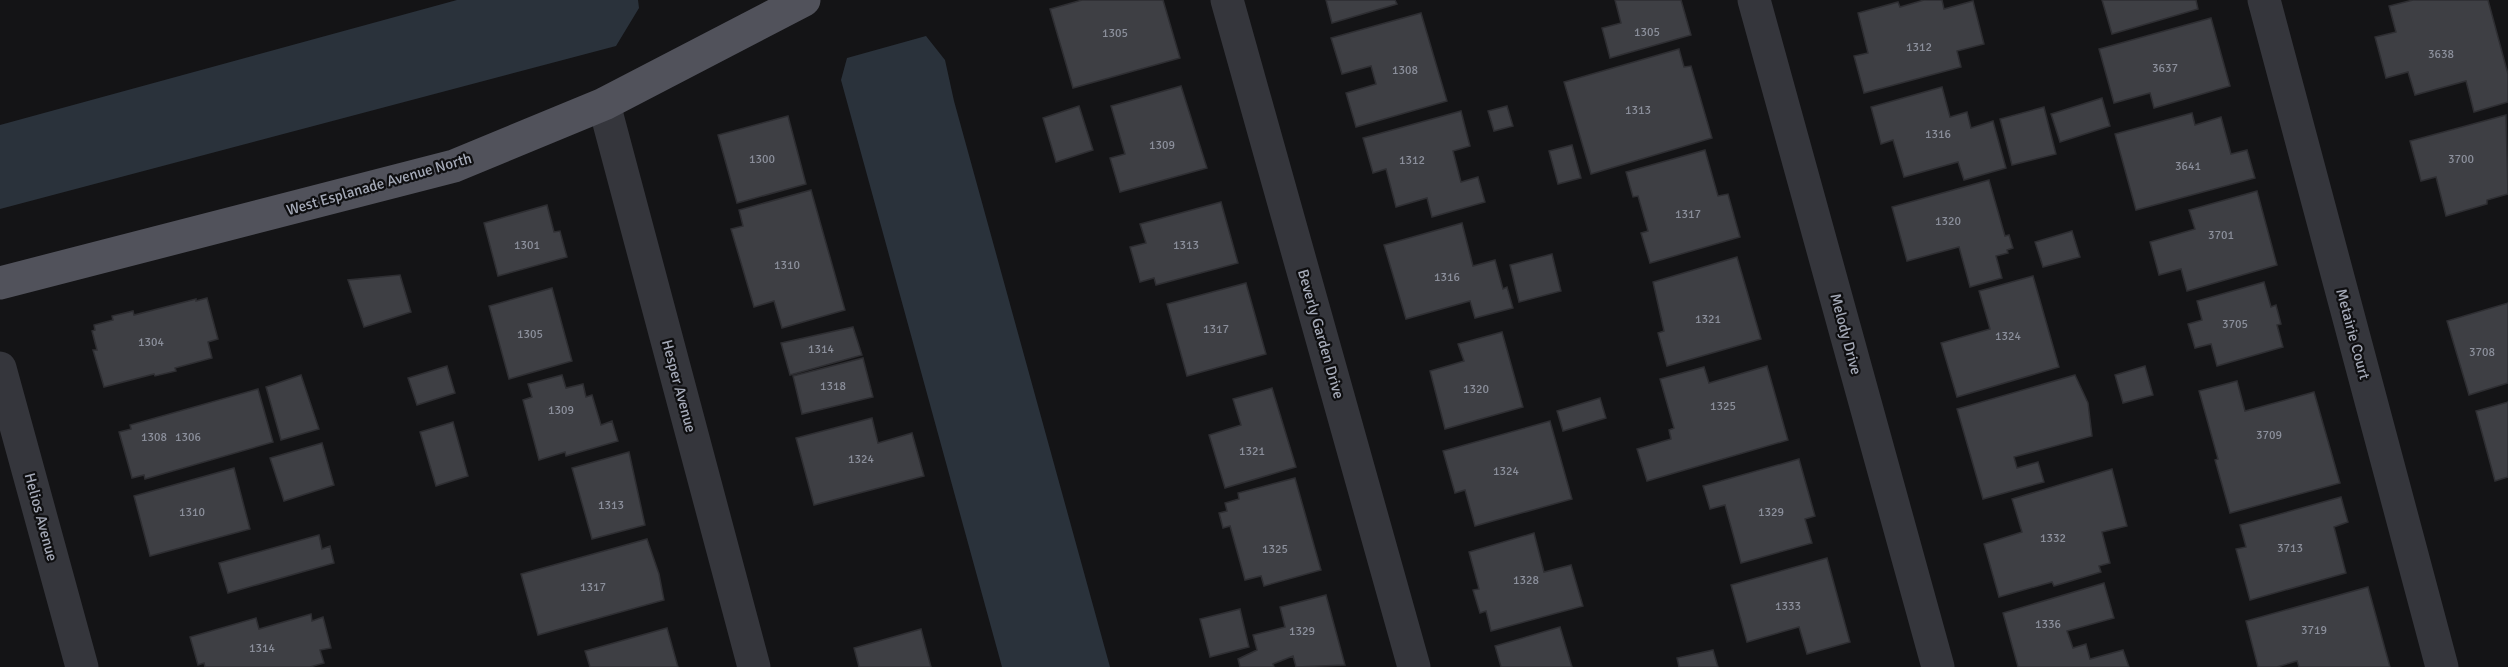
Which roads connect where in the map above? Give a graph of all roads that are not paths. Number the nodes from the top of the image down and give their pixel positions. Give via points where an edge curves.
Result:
1 (804, 0) edge
2 (1227, 0) edge
3 (1754, 0) edge
4 (2264, 0) edge
5 (604, 104) junction
6 (0, 284) edge
7 (0, 368) edge
8 (82, 667) edge
9 (754, 667) edge
10 (1414, 667) edge
11 (1938, 667) edge
12 (2442, 667) edge

1 - 5 main road, West Esplanade Avenue North
2 - 10 street, Beverly Garden Drive
3 - 11 street, Melody Drive
4 - 12 street, Metairie Court
5 - 6 main road, West Esplanade Avenue North via 454,166
5 - 9 street, Hesper Avenue
7 - 8 street, Helios Avenue

